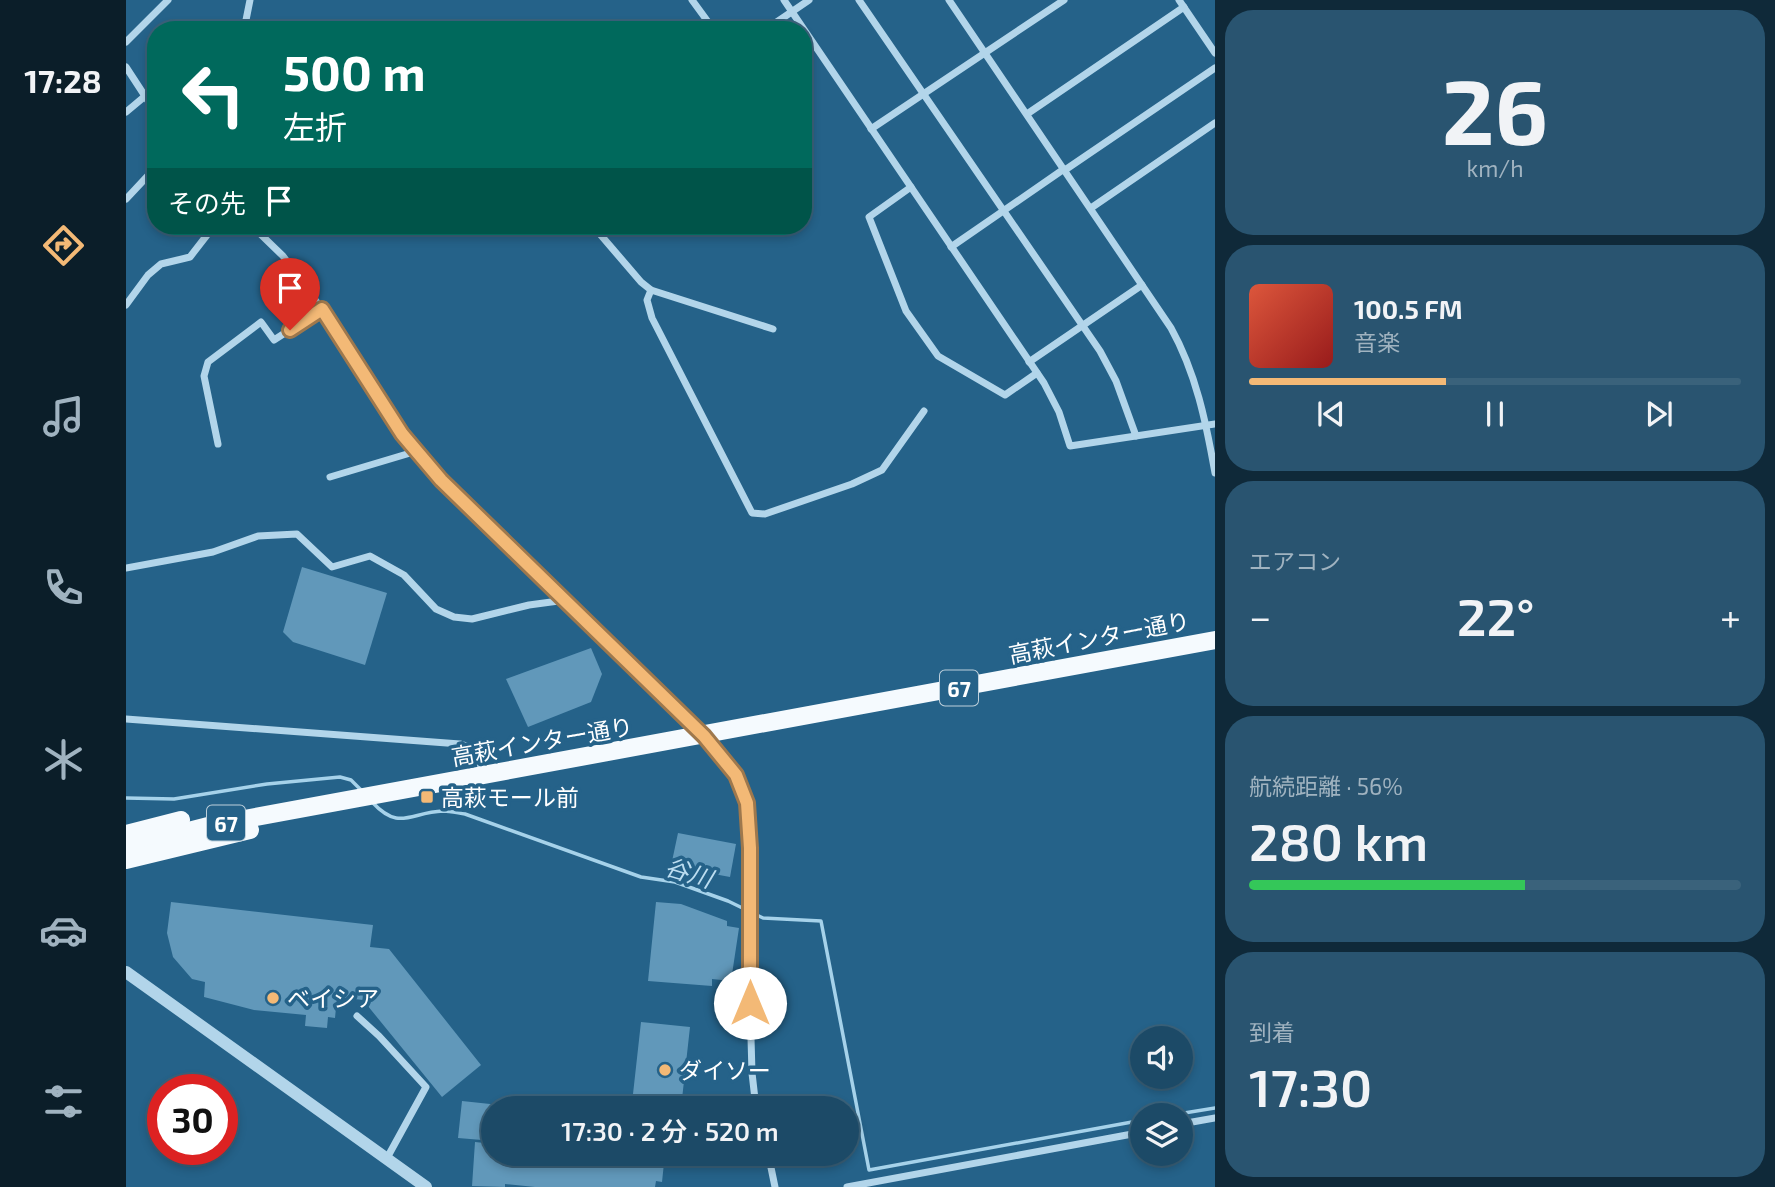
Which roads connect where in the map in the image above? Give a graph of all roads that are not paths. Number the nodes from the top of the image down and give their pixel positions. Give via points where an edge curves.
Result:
1 (168, 0) edge
2 (250, 0) edge
3 (692, 0) edge
4 (784, 0) edge
5 (809, 0) edge
6 (859, 0) edge
7 (949, 0) edge
8 (1064, 0) edge
9 (1182, 4) edge
10 (792, 12) junction
11 (246, 21) edge
12 (707, 21) edge
13 (778, 21) edge
14 (798, 21) edge
15 (126, 42) edge
16 (812, 42) edge
17 (985, 53) junction
18 (1215, 53) edge
19 (126, 67) edge
20 (1215, 68) edge
21 (923, 94) junction
22 (144, 97) junction
23 (147, 101) edge
24 (126, 112) edge
25 (1027, 114) junction
26 (1215, 123) edge
27 (871, 129) junction
28 (1065, 170) junction
29 (147, 177) edge
30 (911, 187) junction
31 (126, 199) edge
32 (1091, 208) junction
33 (1003, 211) junction
34 (207, 235) edge
35 (261, 235) edge
36 (601, 235) edge
37 (951, 247) junction
38 (1142, 285) junction
39 (651, 290) junction
40 (126, 305) edge
41 (322, 309) junction
42 (1083, 326) junction
43 (773, 329) dead end
44 (1029, 362) junction
45 (1037, 373) junction
46 (924, 411) dead end
47 (1215, 424) edge
48 (1206, 425) junction
49 (1136, 436) junction
50 (218, 444) dead end
51 (417, 451) junction
52 (1215, 473) edge
53 (330, 477) dead end
54 (126, 568) edge
55 (566, 600) junction
56 (1215, 640) edge
57 (126, 719) edge
58 (704, 736) junction
59 (484, 777) junction
60 (326, 804) junction
61 (126, 834) edge
62 (126, 847) edge
63 (126, 860) edge
64 (126, 972) edge
65 (357, 1016) dead end
66 (755, 1096) edge
67 (1215, 1118) edge
68 (1193, 1123) edge
69 (1130, 1134) edge
70 (387, 1158) junction
71 (771, 1166) edge
72 (426, 1187) edge
73 (775, 1187) edge
74 (847, 1187) edge

1 - 15 street
2 - 11 street
3 - 12 street
4 - 10 street
5 - 10 street
6 - 21 street
7 - 17 street
8 - 17 street
9 - 18 street
9 - 25 street
10 - 13 street
10 - 14 street
16 - 27 street
17 - 21 street
17 - 25 street
19 - 22 street
20 - 28 street
21 - 27 street
21 - 33 street
22 - 23 street
22 - 24 street
25 - 28 street
26 - 32 street
27 - 30 street
28 - 32 street
28 - 33 street
29 - 31 street
30 - 37 street
30 - 45 street via 869,217 906,312 942,359 1005,395
32 - 38 street
33 - 37 street
33 - 42 street
34 - 40 street via 190,257 162,264 148,275
35 - 41 street
36 - 39 street
37 - 44 street
38 - 42 street
38 - 48 street via 1184,351
39 - 43 street
39 - 46 street via 647,300 652,318 752,513 765,514 882,470
41 - 50 street via 274,340 261,322 208,362 204,376
41 - 51 street
42 - 44 street
42 - 49 street via 1116,381
44 - 45 street
45 - 49 street via 1059,412 1070,446
47 - 48 street
48 - 49 street
48 - 52 street
51 - 53 street
51 - 55 street via 441,480
54 - 55 street via 213,552 258,536 297,534 332,567 370,556 404,575 436,609 454,617 472,619
55 - 58 street
56 - 58 main road, 高萩インター通り / 67
57 - 59 street via 460,744 475,752
58 - 59 main road, 高萩インター通り / 67
58 - 66 street via 736,775 747,803
59 - 60 main road, 高萩インター通り / 67
60 - 61 main road via 210,813
60 - 62 main road, 高萩インター通り / 67
60 - 63 main road via 265,826
64 - 70 street
65 - 70 street via 426,1087
67 - 68 street
69 - 74 street
70 - 72 street
71 - 73 street

